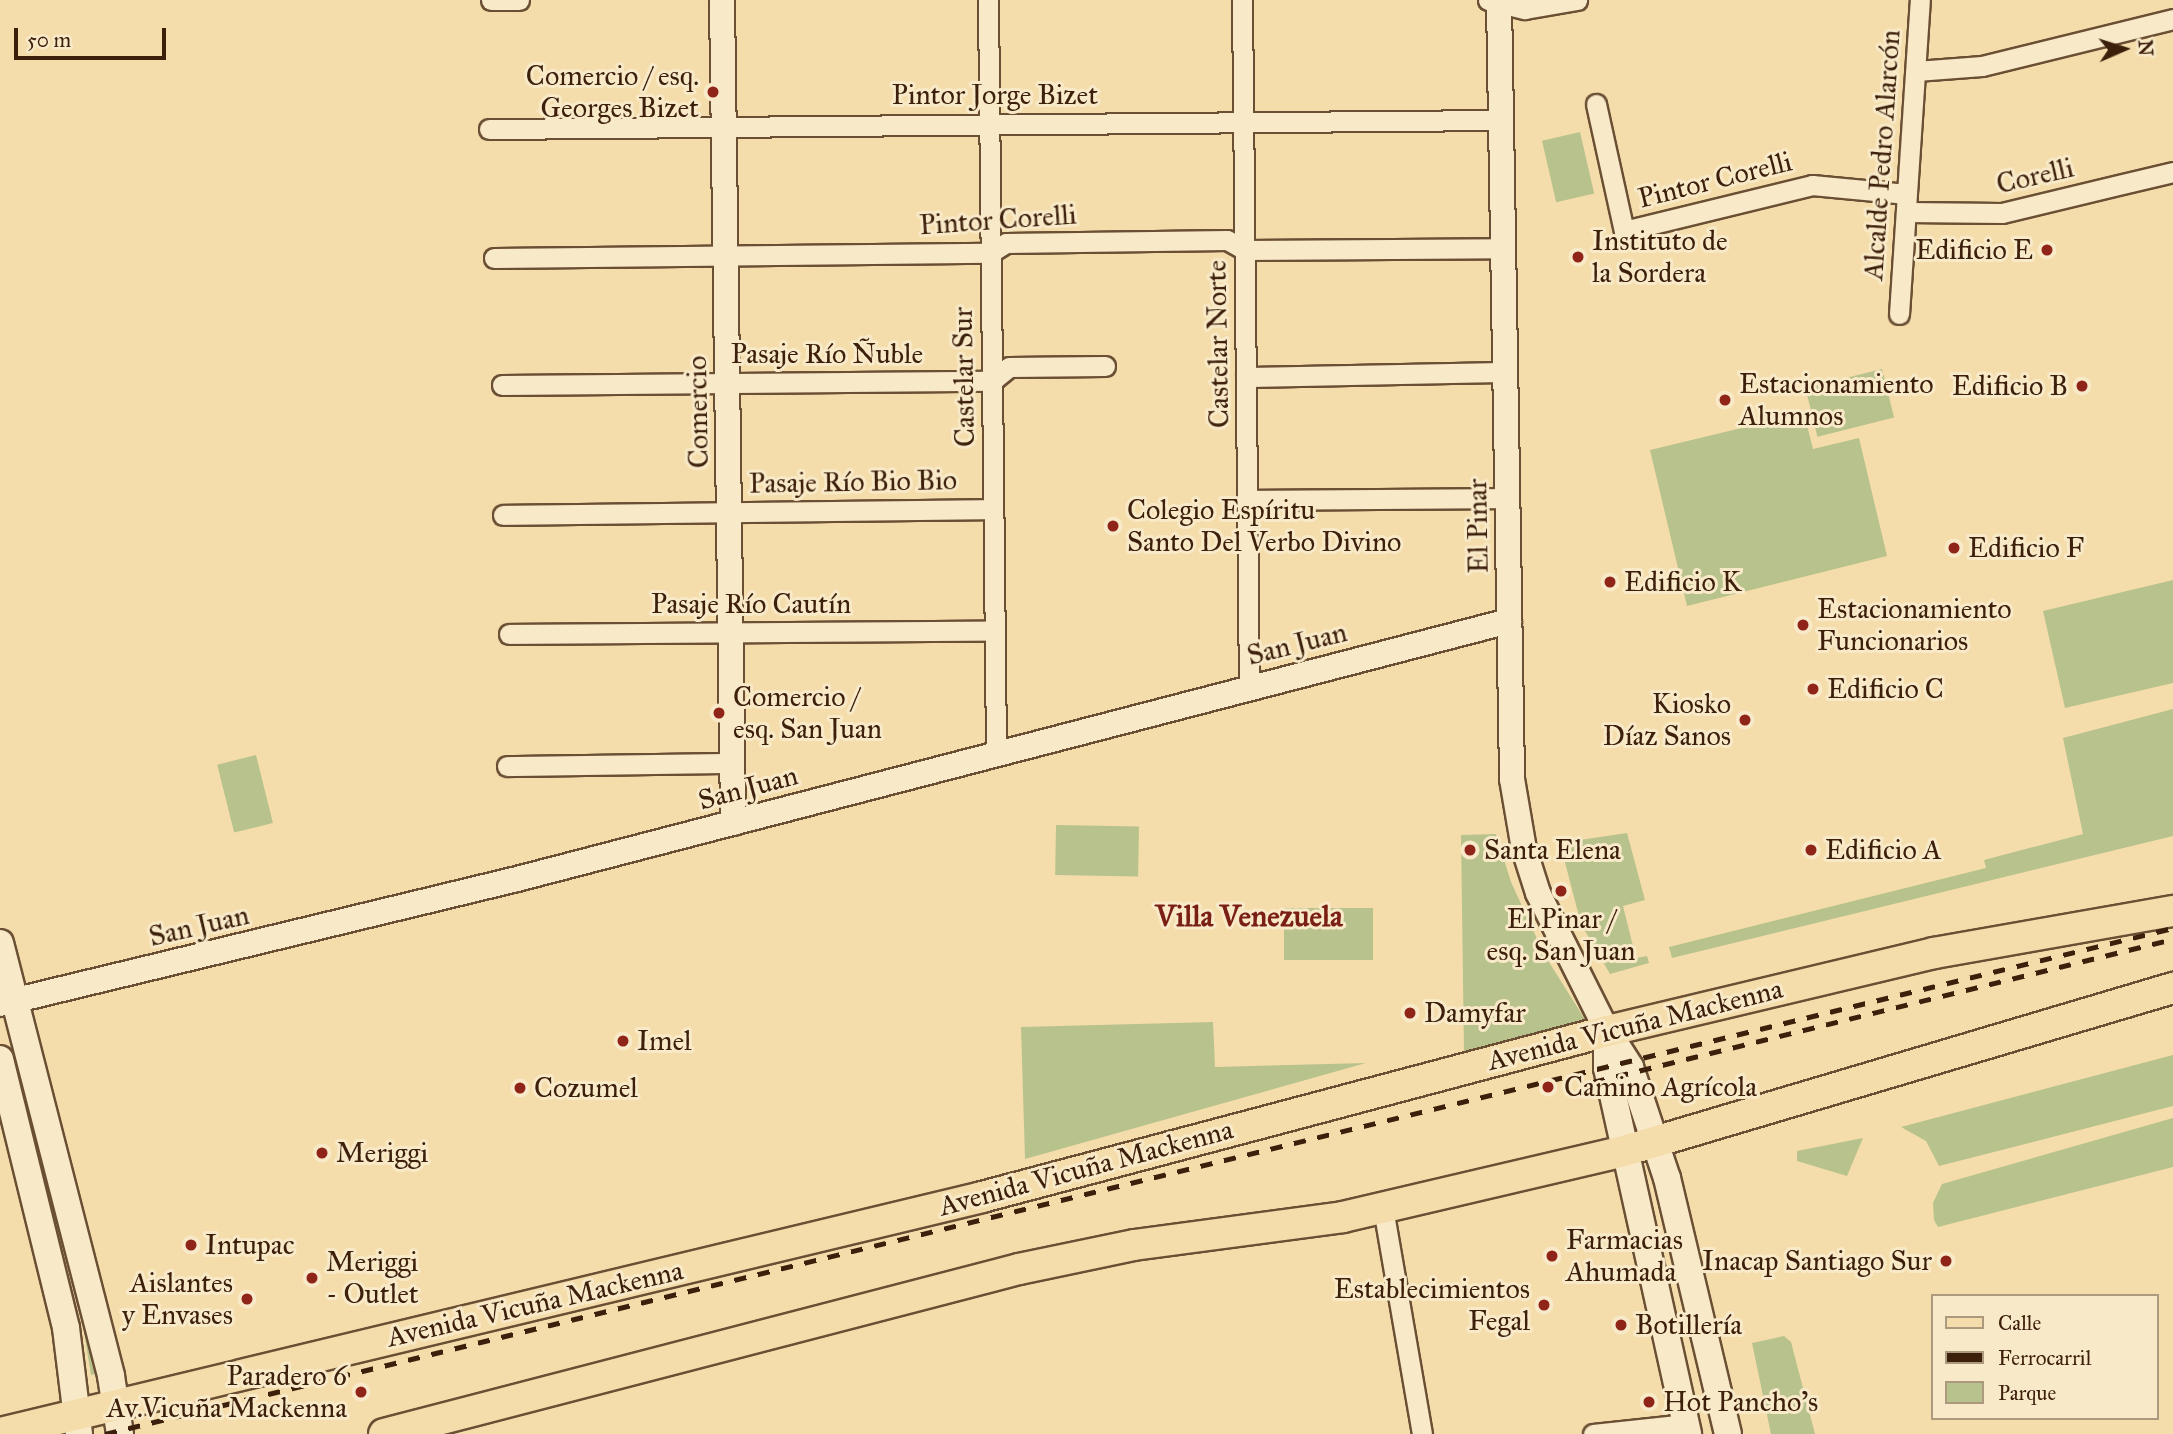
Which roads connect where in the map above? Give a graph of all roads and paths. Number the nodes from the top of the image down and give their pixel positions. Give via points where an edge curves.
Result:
1 (491, 0) edge
2 (519, 0) edge
3 (722, 0) edge
4 (988, 0) edge
5 (1242, 0) edge
6 (1577, 0) edge
7 (1920, 0) edge
8 (1495, 1) edge
9 (2173, 19) edge
10 (1916, 71) junction
11 (1596, 104) dead end
12 (1501, 120) junction
13 (989, 122) junction
14 (1243, 124) junction
15 (723, 126) junction
16 (489, 130) dead end
17 (2173, 172) edge
18 (1907, 203) junction
19 (1503, 247) junction
20 (1245, 250) junction
21 (990, 253) junction
22 (725, 256) junction
23 (494, 258) dead end
24 (1899, 314) dead end
25 (1105, 366) dead end
26 (1506, 372) junction
27 (1246, 377) junction
28 (992, 381) junction
29 (727, 383) junction
30 (502, 385) dead end
31 (1508, 498) junction
32 (1247, 500) junction
33 (993, 509) junction
34 (729, 512) junction
35 (503, 514) dead end
36 (1509, 621) junction
37 (994, 631) junction
38 (730, 632) junction
39 (509, 634) dead end
40 (1249, 687) junction
41 (996, 754) junction
42 (732, 763) junction
43 (507, 766) dead end
44 (733, 823) junction
45 (2173, 911) edge
46 (0, 943) edge
47 (2173, 988) edge
48 (8, 1002) edge
49 (1607, 1031) junction
50 (0, 1059) edge
51 (1656, 1142) junction
52 (1624, 1151) junction
53 (1384, 1208) junction
54 (118, 1420) edge
55 (78, 1424) edge
56 (1687, 1429) edge
57 (1728, 1431) edge
58 (0, 1433) edge
59 (384, 1434) edge
60 (1422, 1434) edge
61 (1593, 1434) edge

1 - 2 street
3 - 15 street, Comercio
4 - 13 street, Castelar Sur
5 - 14 street, Castelar Norte
6 - 8 street via 1525,9
7 - 10 street, Alcalde Pedro Alarcón
8 - 12 street, El Pinar
9 - 10 street via 1982,66
10 - 18 street, Alcalde Pedro Alarcón
11 - 18 street, Pintor Corelli via 1624,231 1812,185
12 - 14 street, Pintor Jorge Bizet
12 - 19 street, El Pinar
13 - 14 street, Pintor Jorge Bizet
13 - 15 street, Pintor Jorge Bizet
13 - 21 street, Castelar Sur
14 - 20 street, Castelar Norte
15 - 16 street, Pintor Jorge Bizet
15 - 22 street, Comercio
17 - 18 street, Corelli via 2001,213
18 - 24 street, Alcalde Pedro Alarcón
19 - 20 street, Pintor Corelli
19 - 26 street, El Pinar
20 - 21 street, Pintor Corelli via 1227,240 1006,243
20 - 27 street, Castelar Norte
21 - 22 street, Pintor Corelli
21 - 28 street, Castelar Sur
22 - 23 street, Pintor Corelli
22 - 29 street, Comercio
25 - 28 street, Pasaje Río Ñuble via 1009,367
26 - 27 street
26 - 31 street, El Pinar
27 - 32 street, Castelar Norte
28 - 29 street, Pasaje Río Ñuble
28 - 33 street, Castelar Sur
29 - 30 street, Pasaje Río Ñuble
29 - 34 street, Comercio
31 - 32 street
31 - 36 street, El Pinar
32 - 40 street, Castelar Norte
33 - 34 street, Pasaje Río Bio Bio
33 - 37 street, Castelar Sur
34 - 35 street, Pasaje Río Bio Bio
34 - 38 street, Comercio
36 - 40 street, San Juan
36 - 49 street, El Pinar via 1511,779 1524,849 1548,917
37 - 38 street, Pasaje Río Cautín
37 - 41 street, Castelar Sur
38 - 39 street, Pasaje Río Cautín
38 - 42 street, Comercio
40 - 41 street, San Juan
41 - 44 street, San Juan
42 - 43 street
42 - 44 street, Comercio
44 - 48 street, San Juan
45 - 49 main road, Avenida Vicuña Mackenna via 1934,953
46 - 48 main road
47 - 51 main road
48 - 54 main road
49 - 51 main road via 1626,1058
49 - 52 main road via 1606,1063
49 - 54 main road, Avenida Vicuña Mackenna
50 - 55 main road via 66,1328
51 - 52 main road
51 - 57 main road
52 - 53 main road
52 - 56 main road
53 - 59 main road via 1134,1245 1019,1269
53 - 60 street
54 - 55 main road, Avenida Vicuña Mackenna
55 - 58 main road, Avenida Vicuña Mackenna
56 - 57 main road
56 - 61 street

